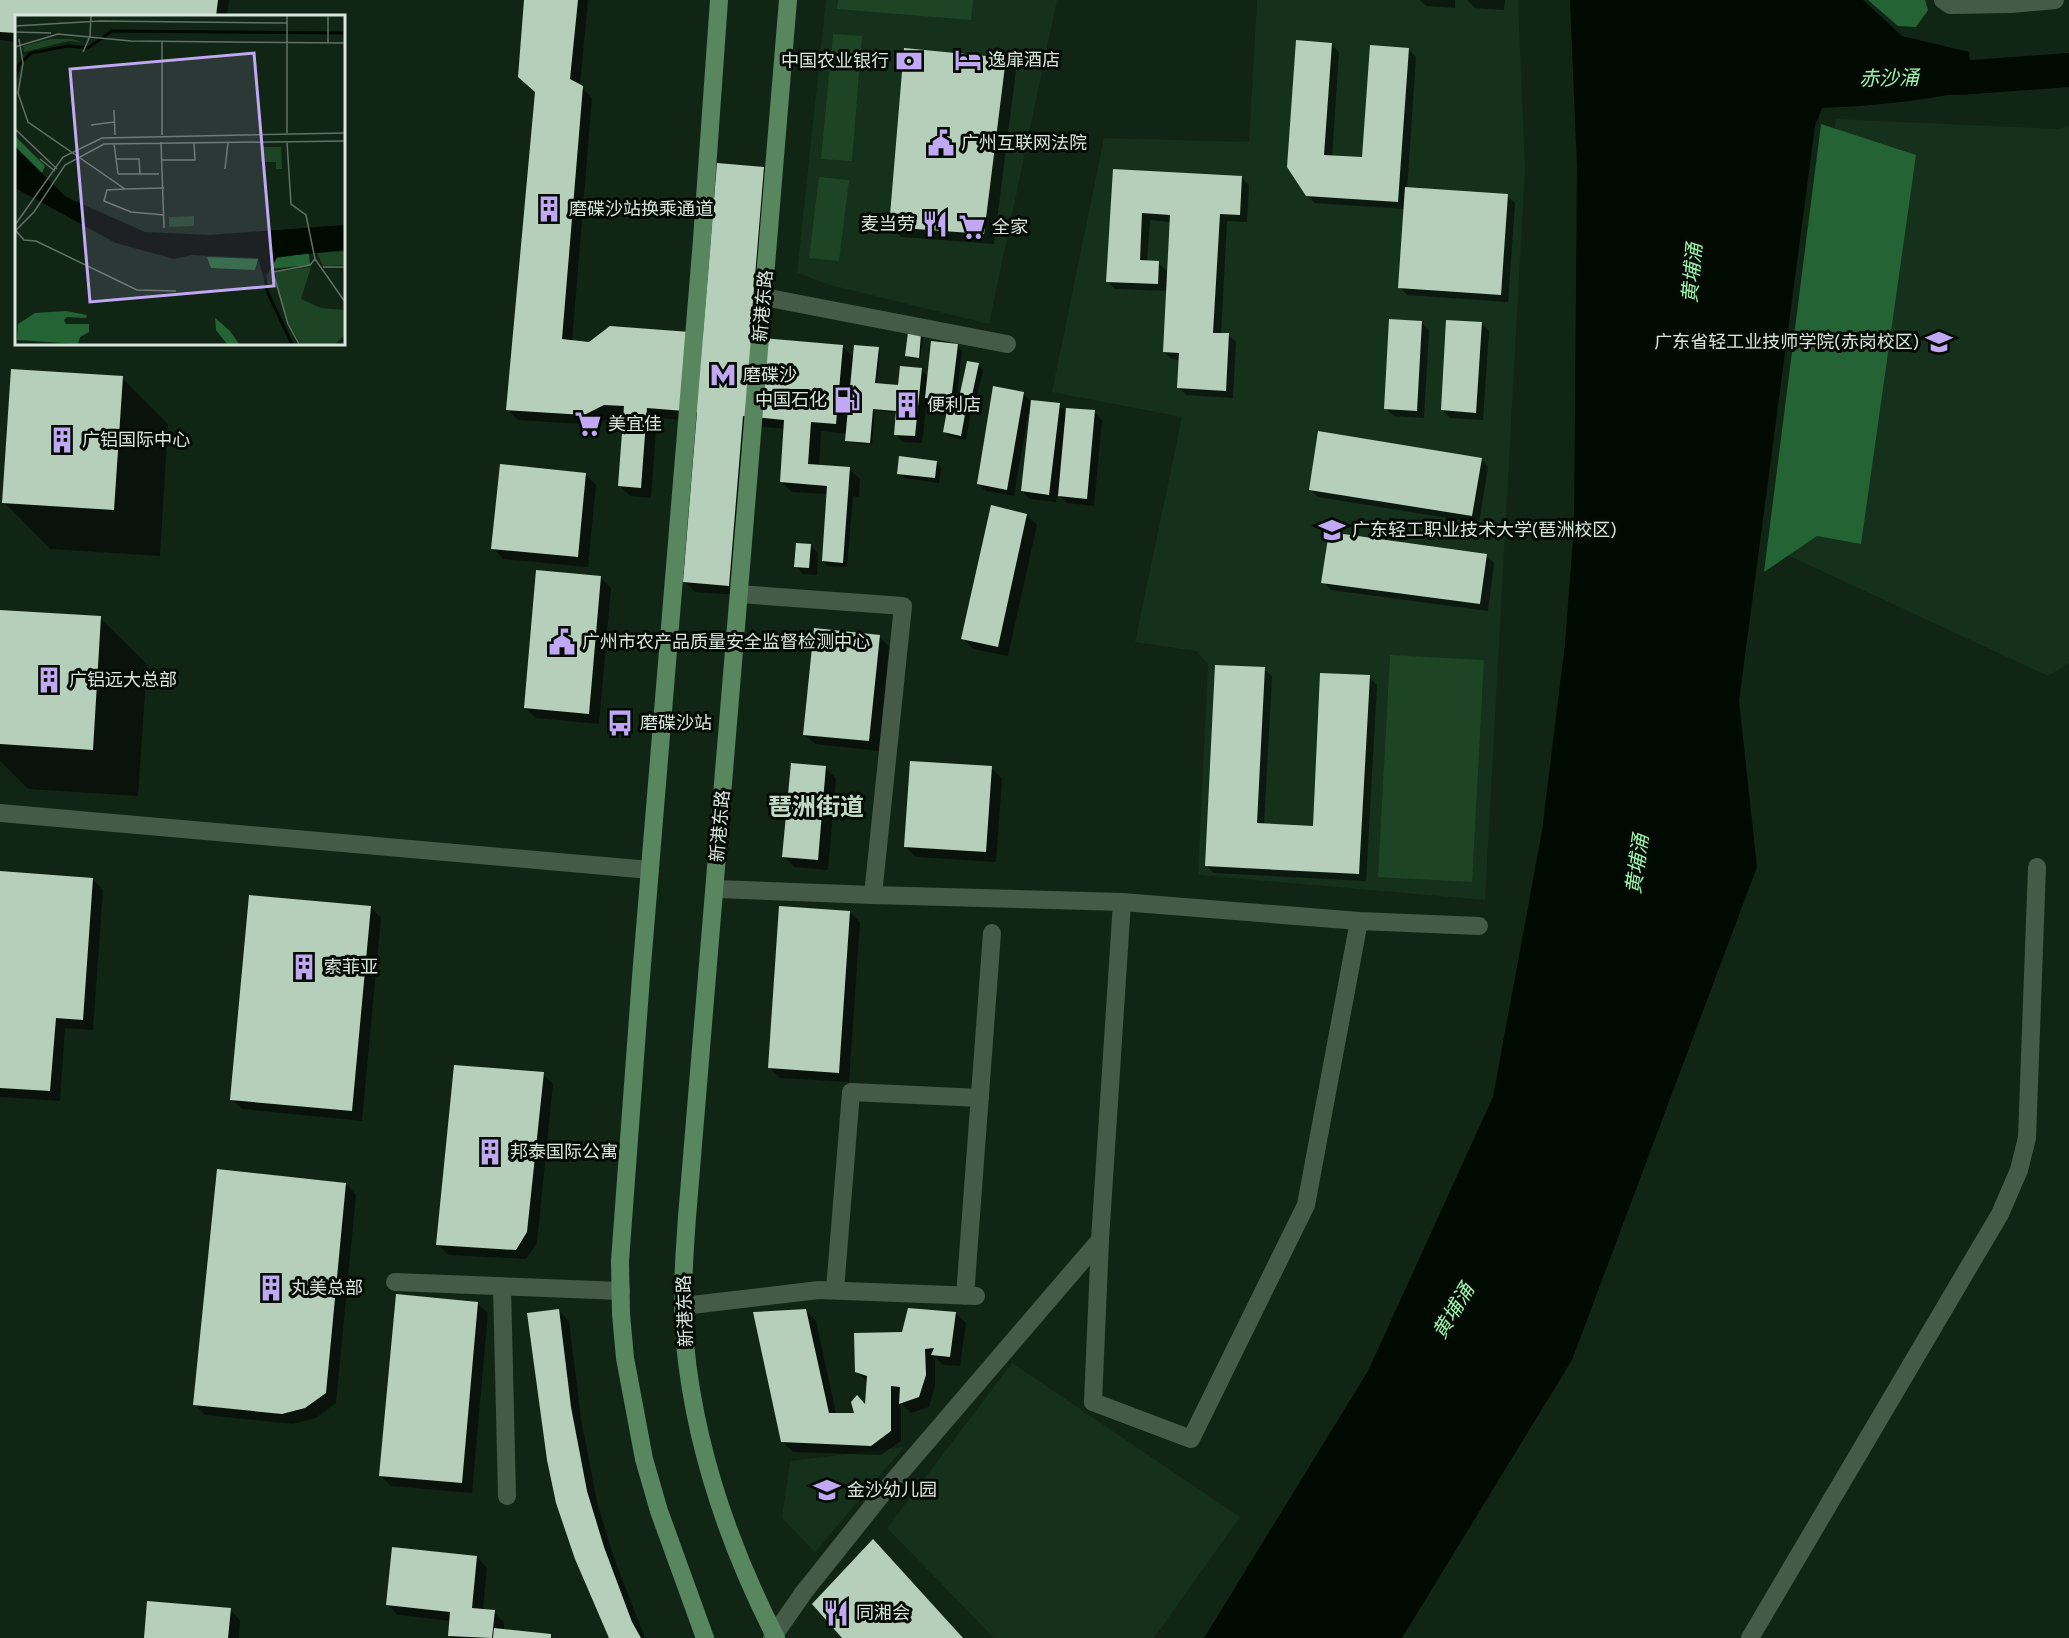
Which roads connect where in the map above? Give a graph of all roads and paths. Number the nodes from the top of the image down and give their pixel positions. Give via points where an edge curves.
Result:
1 (719, 0) edge
2 (788, 0) edge
3 (1943, 0) edge
4 (2055, 0) edge
5 (764, 297) junction
6 (1007, 344) dead end
7 (739, 594) junction
8 (0, 813) edge
9 (2037, 867) dead end
10 (650, 870) junction
11 (715, 889) junction
12 (873, 896) junction
13 (1122, 902) junction
14 (1359, 921) junction
15 (1479, 926) dead end
16 (992, 933) dead end
17 (980, 1098) junction
18 (1100, 1240) junction
19 (395, 1282) dead end
20 (502, 1286) junction
21 (835, 1290) junction
22 (621, 1291) junction
23 (683, 1306) junction
24 (507, 1496) dead end
25 (774, 1637) edge
26 (705, 1638) edge
27 (1750, 1638) edge

1 - 10 main road
2 - 5 main road, 新港东路
3 - 4 street via 1950,5
5 - 6 street
5 - 7 main road, 新港东路
7 - 11 main road, 新港东路
7 - 12 street via 903,606
8 - 10 street
9 - 27 street via 2027,1138 2019,1170 2000,1214
10 - 22 main road via 625,1185
11 - 12 street
11 - 23 main road, 新港东路
12 - 13 street
13 - 14 street
13 - 18 street
14 - 15 street
14 - 18 street via 1306,1205 1191,1439 1093,1402
16 - 17 street
17 - 21 street via 851,1092
17 - 21 street via 971,1296
18 - 25 street via 883,1493 804,1592
19 - 20 street
20 - 22 street
20 - 24 street
21 - 23 street
22 - 26 main road via 625,1358 644,1459
23 - 25 main road, 新港东路 via 691,1394 710,1477 731,1539

